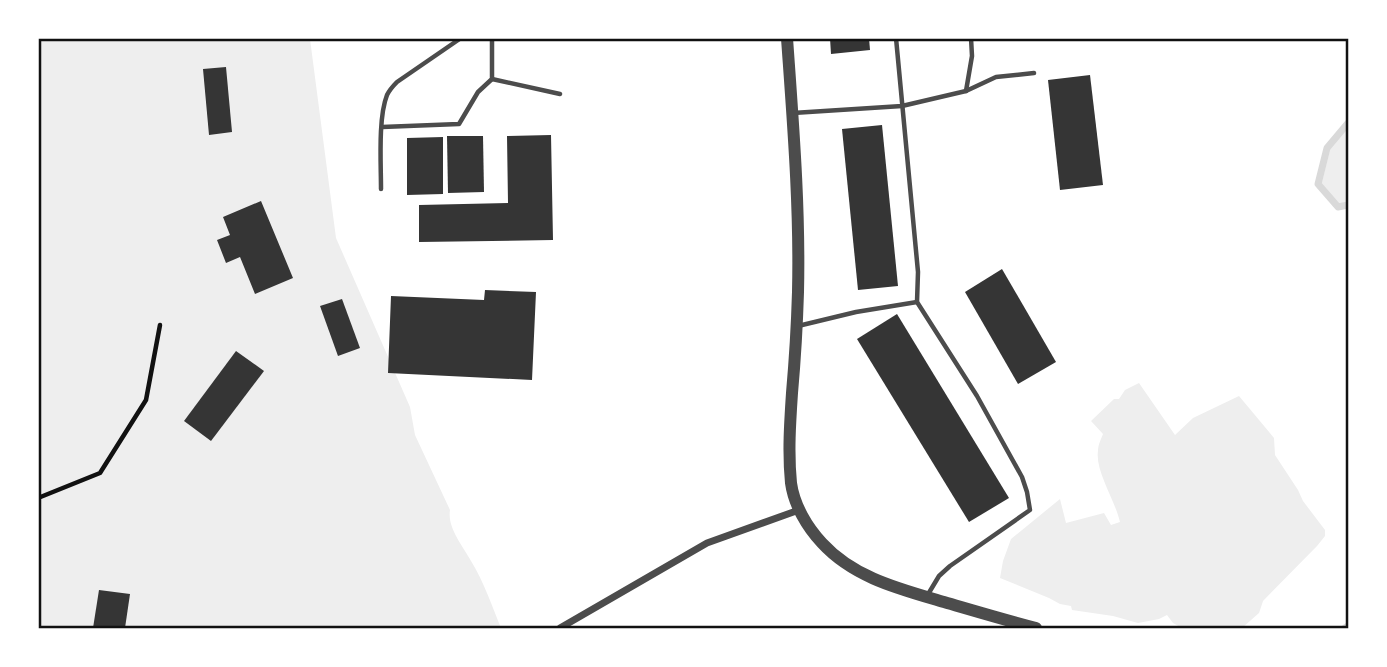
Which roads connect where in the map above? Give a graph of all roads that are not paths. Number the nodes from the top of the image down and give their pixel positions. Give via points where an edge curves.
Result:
1 (461, 38) edge
2 (492, 38) edge
3 (787, 38) edge
4 (896, 38) edge
5 (971, 38) edge
6 (1034, 73) dead end
7 (492, 79) junction
8 (965, 91) junction
9 (560, 94) dead end
10 (902, 106) junction
11 (792, 113) junction
12 (382, 127) junction
13 (380, 188) dead end
14 (917, 302) junction
15 (797, 326) junction
16 (799, 510) junction
17 (927, 597) junction
18 (560, 628) edge
19 (1036, 628) edge

1 - 12 lane via 389,91
2 - 7 lane
3 - 11 street
4 - 10 lane
5 - 8 lane
6 - 8 lane via 996,77
7 - 9 lane
7 - 12 lane via 478,92 459,124
8 - 10 lane
10 - 11 lane
10 - 14 lane
11 - 15 street via 798,203
12 - 13 lane
14 - 15 lane
14 - 17 lane via 1022,477 1030,510 950,566
15 - 16 street via 789,438 792,486
16 - 17 street via 816,537 843,562 888,585
16 - 18 street via 707,543
17 - 19 street

